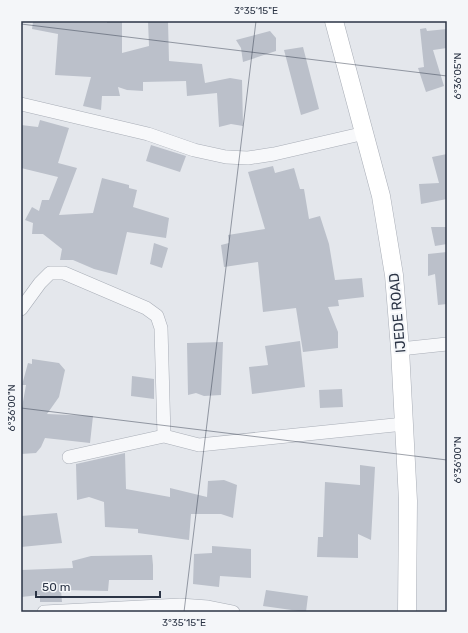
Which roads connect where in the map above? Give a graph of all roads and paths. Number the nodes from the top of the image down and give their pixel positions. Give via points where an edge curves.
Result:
1 (334, 21) edge
2 (21, 104) edge
3 (365, 133) junction
4 (21, 310) edge
5 (447, 344) edge
6 (400, 349) junction
7 (404, 424) junction
8 (164, 436) junction
9 (69, 458) dead end
10 (48, 612) edge
11 (233, 612) edge
12 (407, 612) edge

1 - 3 main road, IJEDE ROAD
2 - 3 street via 148,134 194,150 226,157 248,158 274,154
3 - 6 main road, IJEDE ROAD via 381,196 394,275
4 - 8 street via 50,273 64,273 146,308 156,316 162,328
5 - 6 street
6 - 7 main road, IJEDE ROAD
7 - 8 street via 198,445
7 - 12 main road, IJEDE ROAD via 408,501
8 - 9 street
10 - 11 street via 180,605

